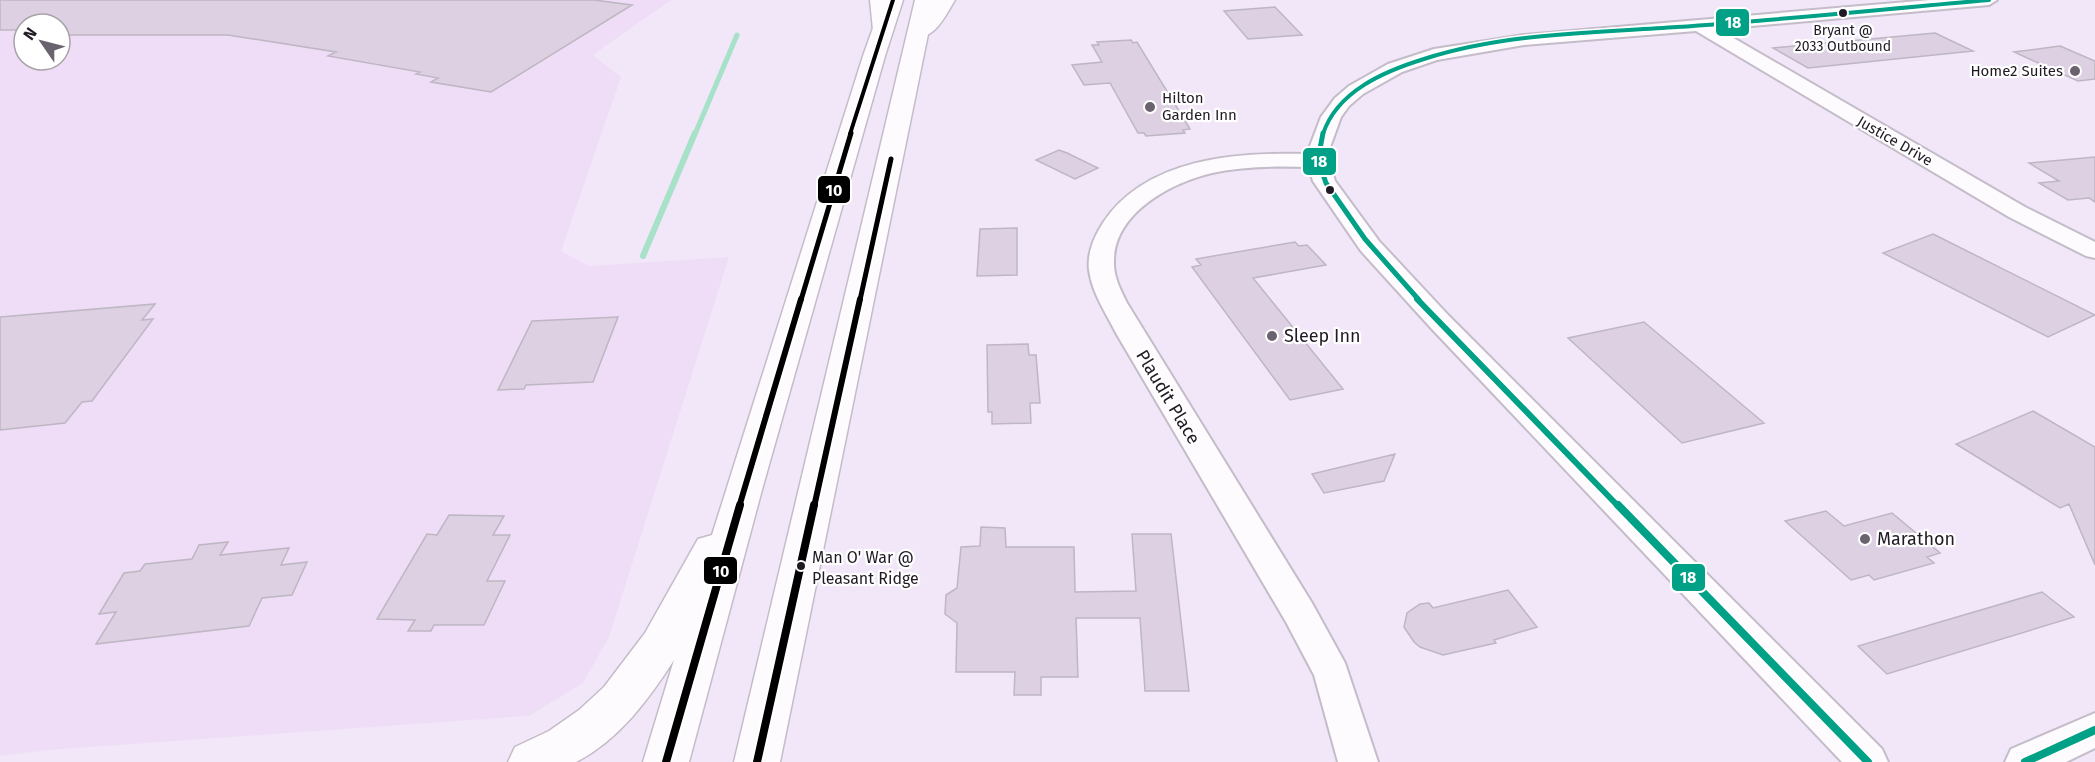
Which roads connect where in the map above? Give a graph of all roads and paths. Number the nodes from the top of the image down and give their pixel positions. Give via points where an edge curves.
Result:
1 (880, 0) edge
2 (893, 0) edge
3 (925, 0) edge
4 (945, 0) edge
5 (1989, 0) edge
6 (1699, 25) junction
7 (878, 43) junction
8 (916, 44) junction
9 (1318, 161) junction
10 (2095, 251) edge
11 (745, 486) junction
12 (2095, 730) edge
13 (531, 762) edge
14 (666, 762) edge
15 (757, 762) edge
16 (1358, 762) edge
17 (1868, 762) edge
18 (2025, 762) edge

1 - 7 main road
2 - 7 main road
3 - 8 main road
4 - 8 main road
5 - 6 street
6 - 9 street via 1498,43 1406,64 1364,85 1342,102 1323,134
6 - 10 street, Justice Drive via 2017,212
7 - 11 main road
8 - 15 main road
9 - 16 street, Plaudit Place via 1231,163 1166,183 1126,210 1112,227 1104,247 1102,269 1110,295 1130,333 1332,674
9 - 17 street via 1324,181 1370,246
11 - 13 main road via 676,619 639,679 610,713 573,742
11 - 14 main road
12 - 18 street

